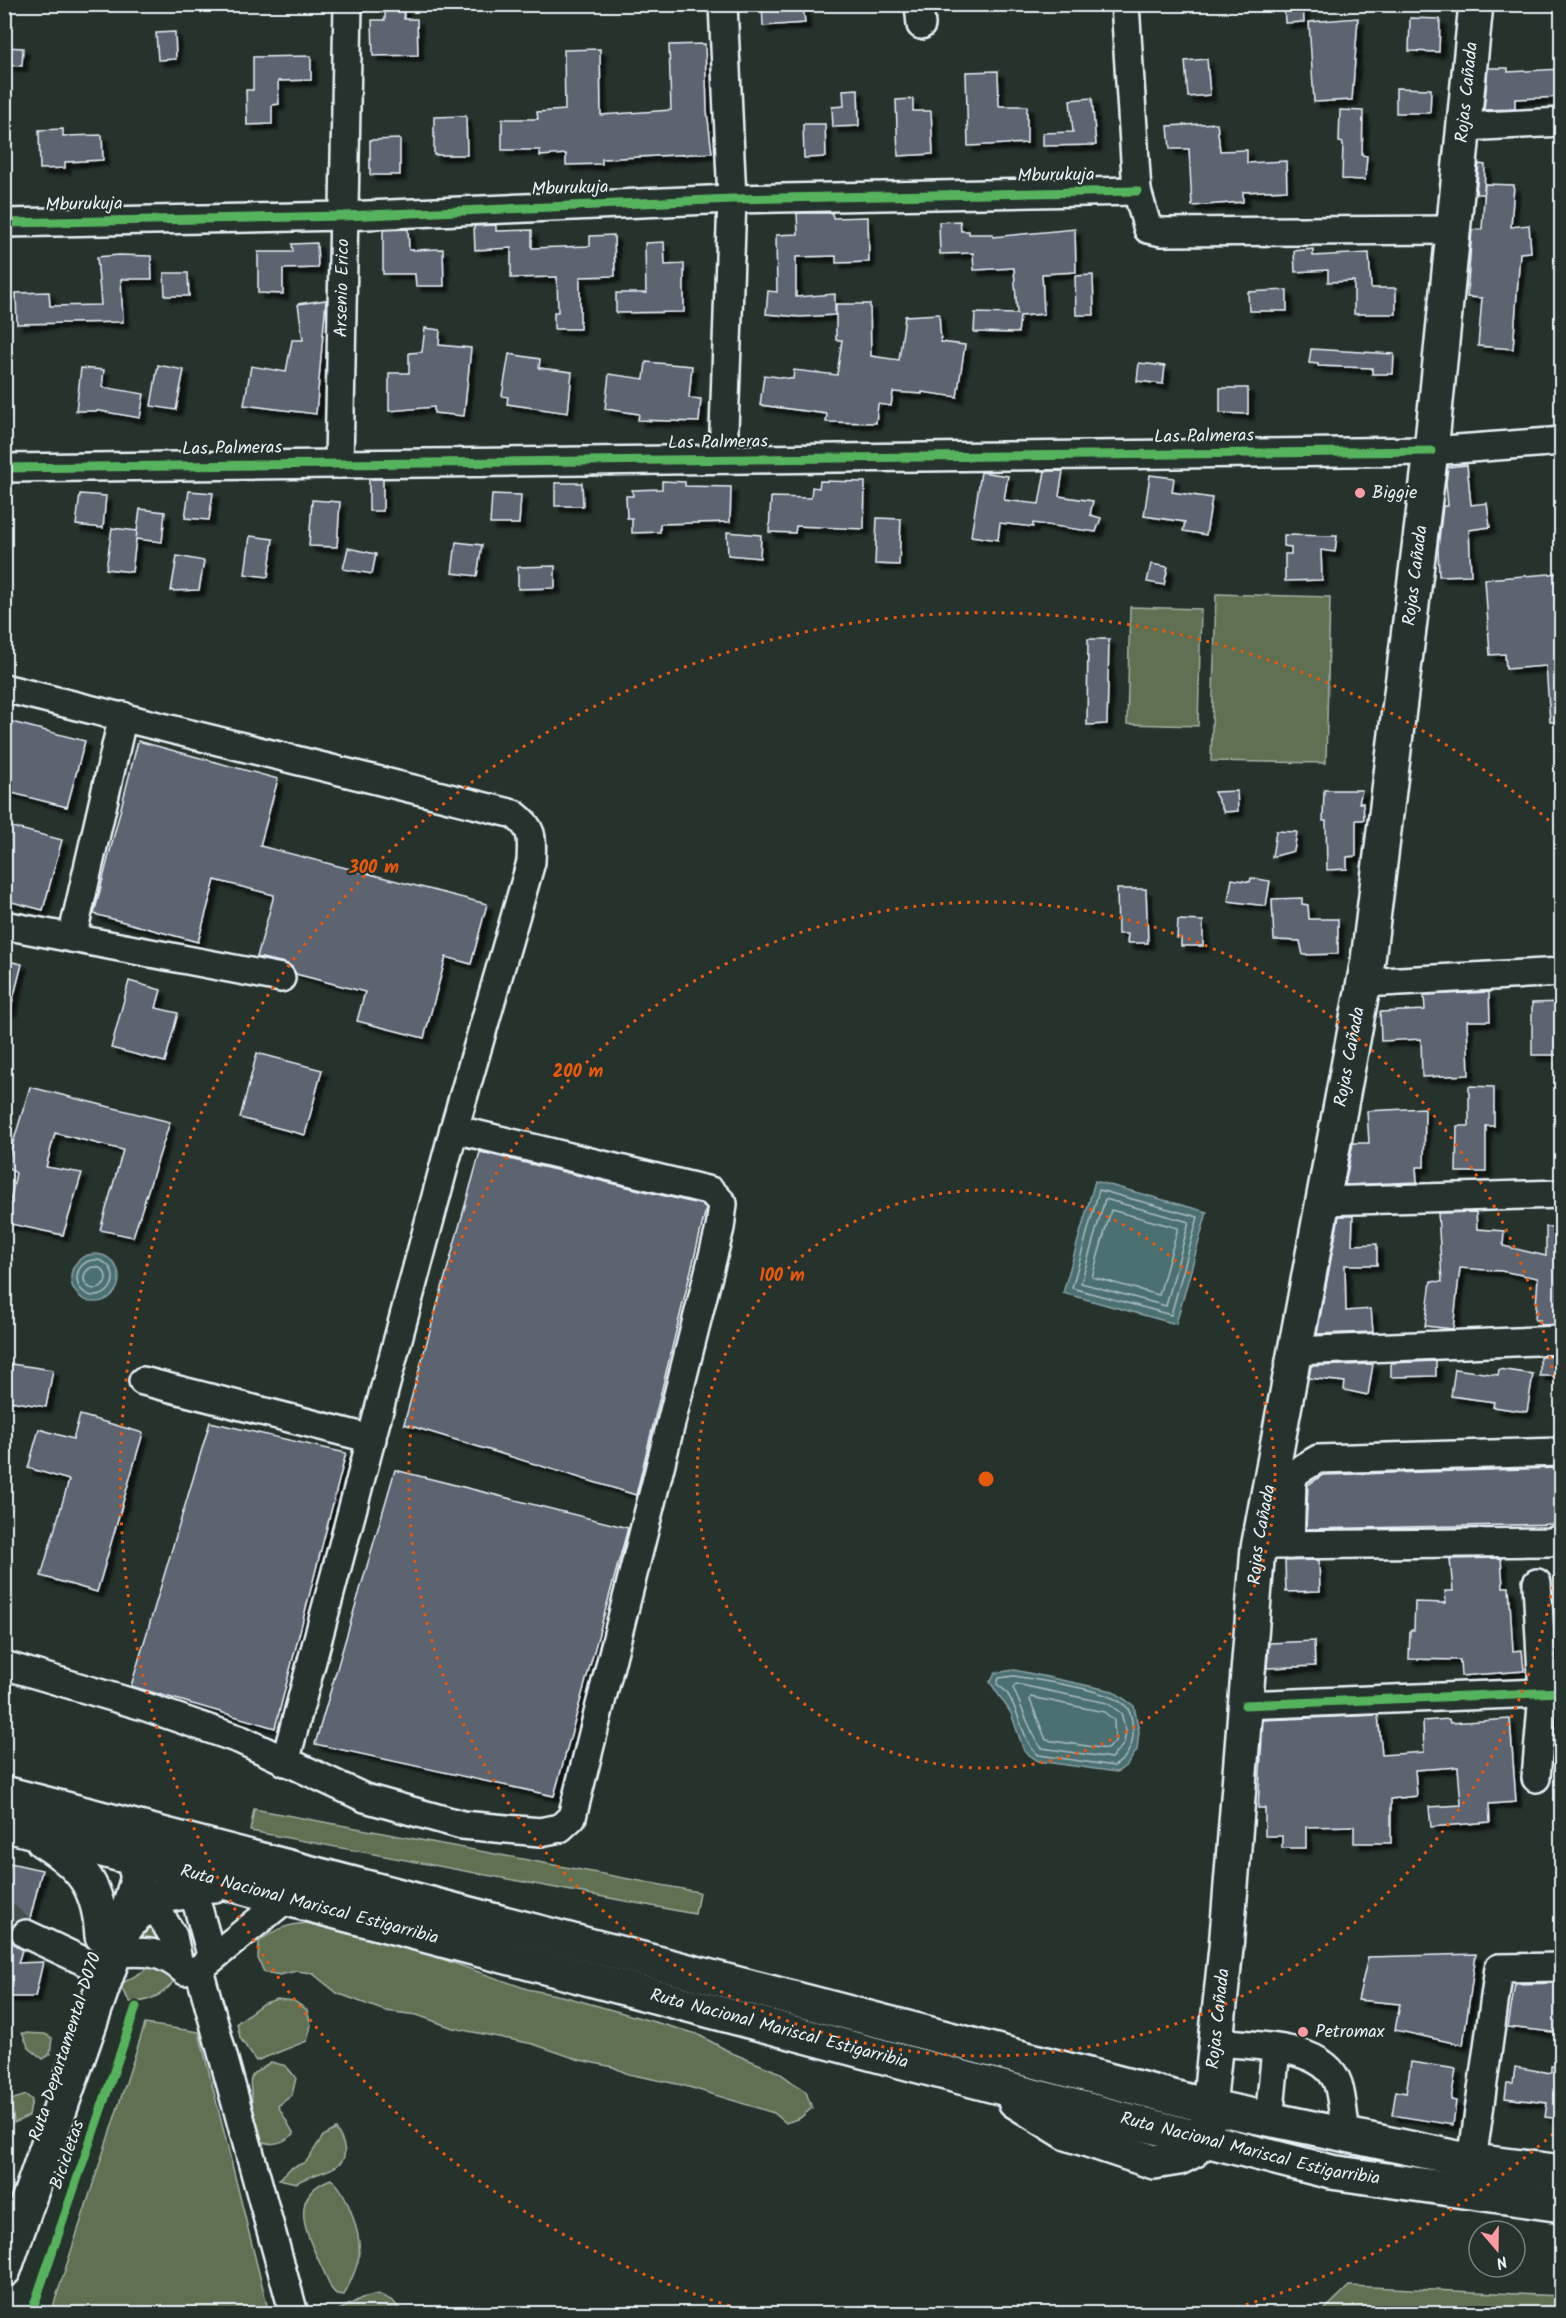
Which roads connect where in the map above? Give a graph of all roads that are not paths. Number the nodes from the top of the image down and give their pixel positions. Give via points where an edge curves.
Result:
1 (348, 4) edge
2 (723, 4) edge
3 (1125, 4) edge
4 (1476, 4) edge
5 (1562, 122) edge
6 (1463, 127) junction
7 (1137, 191) junction
8 (732, 199) junction
9 (344, 216) junction
10 (4, 223) edge
11 (1452, 231) junction
12 (1562, 441) edge
13 (1431, 451) junction
14 (723, 459) junction
15 (339, 464) junction
16 (4, 468) edge
17 (4, 688) edge
18 (123, 716) junction
19 (4, 925) edge
20 (72, 938) junction
21 (1562, 972) edge
22 (281, 978) dead end
23 (1364, 983) junction
24 (454, 1129) junction
25 (1562, 1194) edge
26 (1321, 1201) junction
27 (1562, 1340) edge
28 (1293, 1351) junction
29 (143, 1381) dead end
30 (372, 1439) junction
31 (1562, 1452) edge
32 (1562, 1539) edge
33 (1290, 1545) junction
34 (1258, 1548) junction
35 (1537, 1583) dead end
36 (4, 1665) edge
37 (1552, 1692) edge
38 (1245, 1704) junction
39 (285, 1762) junction
40 (1536, 1778) dead end
41 (4, 1793) edge
42 (11, 1819) edge
43 (137, 1861) junction
44 (241, 1885) junction
45 (288, 1897) junction
46 (411, 1900) junction
47 (201, 1919) junction
48 (169, 1929) junction
49 (26, 1934) tunnel mouth
50 (117, 1937) junction
51 (197, 1964) junction
52 (1562, 1967) edge
53 (1217, 2042) junction
54 (1276, 2049) junction
55 (1211, 2107) junction
56 (1269, 2120) junction
57 (1346, 2135) junction
58 (1205, 2139) junction
59 (1472, 2161) junction
60 (1562, 2172) edge
61 (1562, 2205) edge
62 (6, 2222) edge
63 (4, 2270) edge
64 (294, 2313) edge

1 - 9 street, Arsenio Erico
2 - 8 street
3 - 7 street
4 - 6 main road, Rojas Cañada
5 - 6 street
6 - 11 main road, Rojas Cañada
7 - 8 street, Mburukuja
7 - 11 street via 1148,229 1162,232
8 - 9 street, Mburukuja
8 - 14 street
9 - 10 street, Mburukuja
9 - 15 street, Arsenio Erico
11 - 13 main road, Rojas Cañada
12 - 13 street, Las Palmeras
13 - 14 street, Las Palmeras
13 - 23 main road, Rojas Cañada
14 - 15 street, Las Palmeras
15 - 16 street, Las Palmeras
17 - 18 street
18 - 20 street
18 - 24 street via 428,791 514,814 526,823 532,838 531,862
19 - 20 street
20 - 22 street
21 - 23 street
23 - 26 main road, Rojas Cañada
24 - 30 street
24 - 39 street via 711,1191 723,1204 572,1817 560,1828 540,1832 462,1825 364,1798
25 - 26 street
26 - 28 main road, Rojas Cañada
27 - 28 street
28 - 34 main road, Rojas Cañada
29 - 30 street
30 - 39 street
31 - 33 street via 1318,1459 1296,1472 1292,1480
32 - 33 street
33 - 34 street
34 - 38 main road, Rojas Cañada
35 - 37 street
36 - 39 street via 241,1740
37 - 38 street
37 - 40 street
38 - 53 main road, Rojas Cañada
41 - 46 main road, Ruta Nacional Mariscal Estigarribia
42 - 43 main road, Ruta Nacional Mariscal Estigarribia
42 - 50 main road via 79,1867
43 - 44 main road, Ruta Nacional Mariscal Estigarribia
43 - 46 main road via 173,1851 197,1853 355,1895
43 - 50 main road, Ruta Departamental D070 via 138,1877
44 - 45 main road, Ruta Nacional Mariscal Estigarribia
44 - 50 main road via 179,1888
45 - 51 street
45 - 58 main road, Ruta Nacional Mariscal Estigarribia
46 - 55 main road, Ruta Nacional Mariscal Estigarribia
47 - 48 street
47 - 50 street via 189,1894 172,1895
47 - 51 street
48 - 50 street via 159,1913 148,1911
48 - 51 street
49 - 50 street
50 - 51 street via 174,1960
50 - 62 main road, Ruta Departamental D070
50 - 63 main road, Ruta Departamental D070
51 - 64 street
52 - 59 street via 1499,1968
53 - 54 street
53 - 55 main road, Rojas Cañada
54 - 56 street
54 - 57 street via 1301,2052 1322,2061 1338,2082
55 - 56 main road, Ruta Nacional Mariscal Estigarribia
55 - 58 main road, Rojas Cañada
56 - 57 main road, Ruta Nacional Mariscal Estigarribia
57 - 59 main road, Ruta Nacional Mariscal Estigarribia
58 - 61 main road, Ruta Nacional Mariscal Estigarribia via 1331,2172
59 - 60 main road, Ruta Nacional Mariscal Estigarribia

